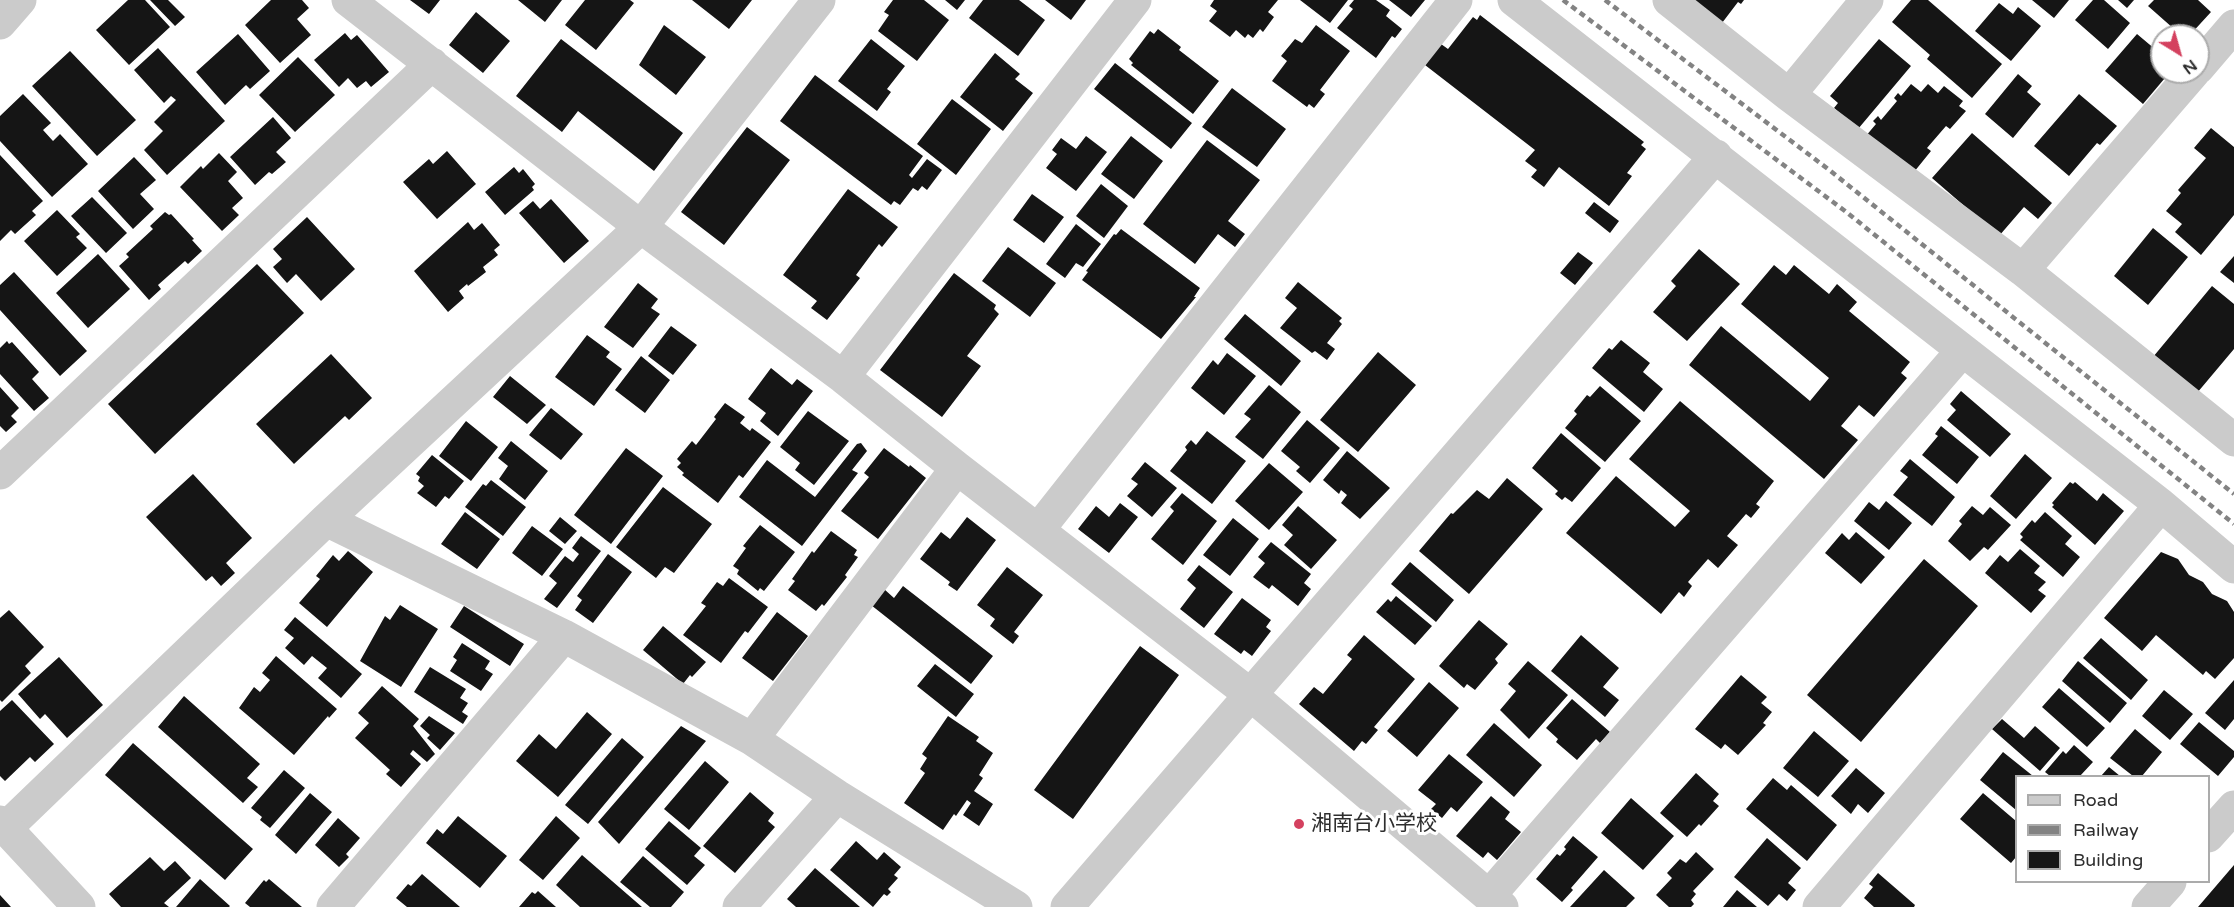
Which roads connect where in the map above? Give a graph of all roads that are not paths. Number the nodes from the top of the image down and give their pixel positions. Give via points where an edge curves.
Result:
1 (348, 0) edge
2 (819, 0) edge
3 (1135, 0) edge
4 (1456, 0) edge
5 (1514, 0) edge
6 (1669, 0) edge
7 (1867, 0) edge
8 (2234, 26) edge
9 (2210, 54) edge
10 (432, 64) junction
11 (2184, 84) edge
12 (1789, 95) junction
13 (1716, 156) junction
14 (641, 227) junction
15 (2022, 270) junction
16 (1962, 351) junction
17 (843, 376) junction
18 (2228, 424) edge
19 (957, 468) junction
20 (0, 473) edge
21 (2161, 505) junction
22 (326, 520) junction
23 (1038, 531) junction
24 (2234, 567) edge
25 (564, 636) junction
26 (1251, 695) junction
27 (752, 739) junction
28 (837, 796) junction
29 (2234, 807) edge
30 (3, 825) edge
31 (2210, 834) edge
32 (2169, 883) edge
33 (1496, 902) edge
34 (79, 907) edge
35 (333, 907) edge
36 (739, 907) edge
37 (1016, 907) edge
38 (1067, 907) edge
39 (1819, 907) edge
40 (2148, 907) edge

1 - 10 street
2 - 14 street
3 - 17 street
4 - 23 street
5 - 13 street
6 - 12 street
7 - 12 street
8 - 9 street
10 - 14 street
10 - 20 street
11 - 15 street
12 - 15 street
13 - 16 street
13 - 26 street
14 - 17 street
14 - 22 street
15 - 18 street
16 - 21 street
16 - 33 street
17 - 19 street
19 - 23 street
19 - 27 street
21 - 24 street
21 - 39 street
22 - 25 street
22 - 30 street
23 - 26 street
25 - 27 street
25 - 35 street
26 - 33 street
26 - 38 street
27 - 28 street
28 - 36 street
28 - 37 street
29 - 31 street
30 - 34 street
32 - 40 street

